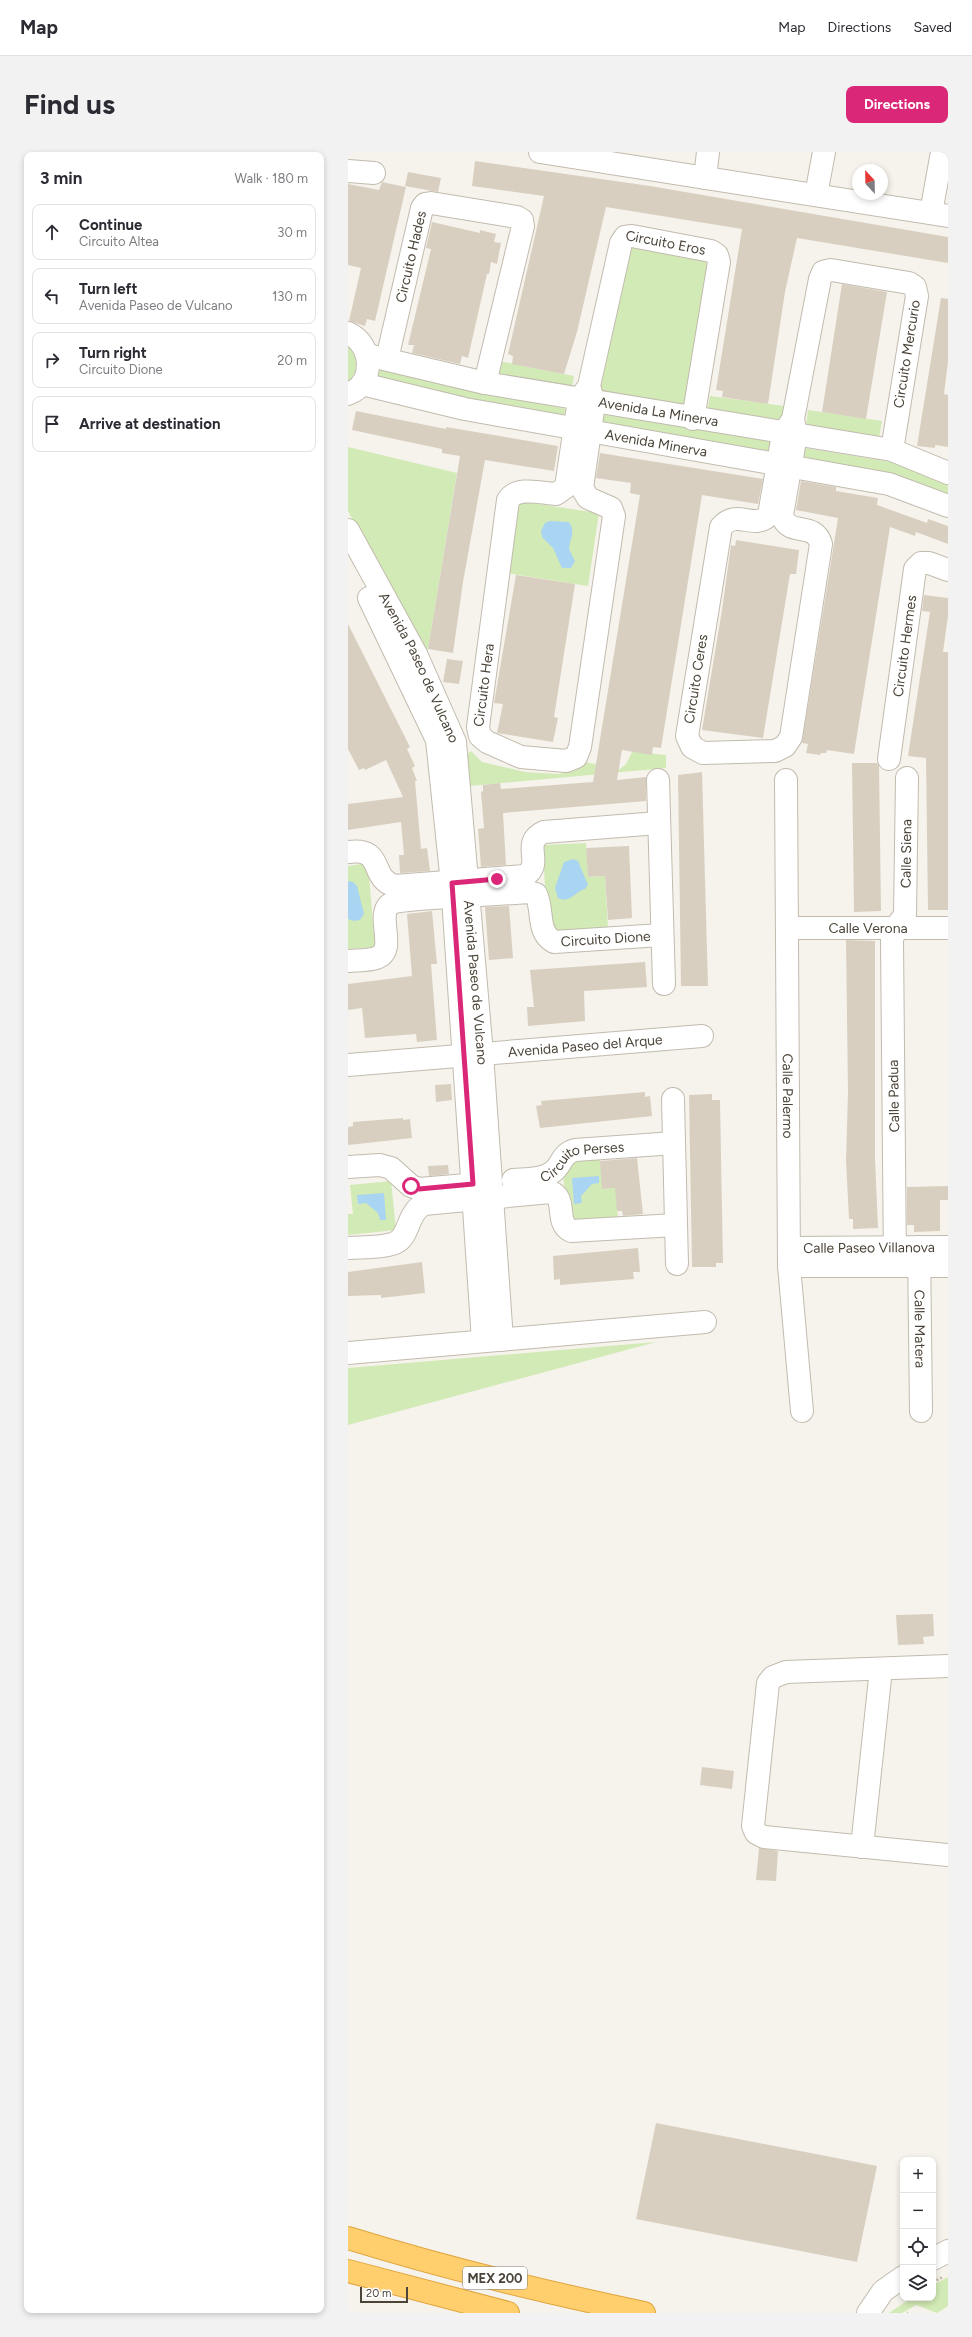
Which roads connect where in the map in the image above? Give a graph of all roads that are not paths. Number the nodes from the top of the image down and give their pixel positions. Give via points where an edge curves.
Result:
1 (540, 152) edge
2 (708, 152) edge
3 (824, 152) edge
4 (942, 152) edge
5 (588, 156) edge
6 (348, 171) edge
7 (374, 173) dead end
8 (704, 178) junction
9 (816, 195) junction
10 (940, 214) edge
11 (348, 333) edge
12 (377, 357) junction
13 (485, 384) junction
14 (355, 389) edge
15 (587, 396) junction
16 (693, 419) junction
17 (791, 429) junction
18 (582, 431) junction
19 (892, 450) junction
20 (784, 465) junction
21 (948, 474) edge
22 (948, 506) edge
23 (348, 530) edge
24 (348, 556) edge
25 (948, 570) edge
26 (408, 658) junction
27 (889, 759) dead end
28 (907, 778) dead end
29 (658, 780) dead end
30 (786, 780) dead end
31 (658, 823) junction
32 (348, 852) edge
33 (460, 890) junction
34 (896, 927) junction
35 (788, 928) junction
36 (948, 928) edge
37 (661, 935) junction
38 (348, 960) edge
39 (664, 984) dead end
40 (702, 1036) dead end
41 (473, 1055) junction
42 (348, 1065) edge
43 (673, 1099) dead end
44 (674, 1143) junction
45 (348, 1167) edge
46 (483, 1191) junction
47 (676, 1224) junction
48 (948, 1247) edge
49 (348, 1248) edge
50 (789, 1257) junction
51 (895, 1257) junction
52 (919, 1257) junction
53 (677, 1264) dead end
54 (948, 1266) edge
55 (705, 1322) dead end
56 (492, 1340) junction
57 (348, 1353) edge
58 (802, 1411) dead end
59 (921, 1411) dead end
60 (948, 1666) edge
61 (881, 1668) junction
62 (862, 1847) junction
63 (948, 1855) edge
64 (348, 2238) edge
65 (948, 2251) edge
66 (936, 2257) edge
67 (348, 2271) edge
68 (900, 2279) edge
69 (508, 2313) edge
70 (644, 2313) edge
71 (868, 2313) edge

1 - 5 street
2 - 8 street
3 - 9 street
4 - 10 street
5 - 8 street
6 - 7 street
8 - 9 street
9 - 10 street
11 - 12 street
12 - 13 street, Avenida La Minerva
12 - 13 street, Circuito Hades via 425,204 517,217 522,220 522,226
12 - 14 street
13 - 15 street, Avenida La Minerva
14 - 18 street, Avenida Minerva
15 - 16 street, Avenida La Minerva
15 - 16 street, Circuito Eros via 621,242 625,237 632,236 712,251 718,255 718,262
15 - 18 street, Circuito Hera
16 - 17 street, Avenida La Minerva
17 - 19 street, Avenida La Minerva
17 - 19 street, Circuito Mercurio via 820,279 824,272 831,270 908,283 915,287 917,296
17 - 20 street, Circuito Mercurio
18 - 18 street, Circuito Hera via 566,487 562,492 556,494 519,491 508,500 478,727 480,736 487,742 521,757 566,761 576,757 580,747 614,516 611,508 584,494
18 - 20 street, Avenida Minerva
19 - 21 street, Avenida La Minerva
20 - 20 street, Circuito Ceres via 769,515 764,520 757,522 734,518 726,521 721,527 687,736 692,747 703,753 774,751 785,746 791,737 821,544 819,536 814,532 789,527 784,523
20 - 22 street, Avenida Minerva via 889,484
23 - 26 street, Avenida Paseo de Vulcano
24 - 26 street, Avenida Paseo de Vulcano
25 - 27 street, Circuito Hermes via 929,563 921,563 915,569
26 - 33 street, Avenida Paseo de Vulcano via 437,740
28 - 34 street, Calle Siena via 905,915
29 - 31 street, Circuito Dione
30 - 35 street, Calle Palermo
31 - 33 street via 544,832 536,835 532,842 534,866 531,872 524,876
31 - 37 street, Circuito Dione
32 - 33 street via 366,852 372,856 388,884
33 - 37 street, Circuito Dione via 536,894 539,900 542,932 546,938 554,942
33 - 38 street via 395,902 386,912 386,947 383,954 376,958
33 - 41 street, Avenida Paseo de Vulcano
34 - 35 street, Calle Verona
34 - 36 street, Calle Verona
34 - 51 street, Calle Padua via 892,940
35 - 50 street, Calle Palermo
37 - 39 street, Circuito Dione
40 - 41 street, Avenida Paseo del Arque
41 - 42 street, Avenida Paseo del Arque
41 - 46 street, Avenida Paseo de Vulcano
43 - 44 street
44 - 46 street, Circuito Perses via 575,1150 562,1157 557,1167 544,1177
44 - 47 street
45 - 46 street via 380,1165 391,1168 411,1186 419,1189
46 - 47 street, Circuito Perses via 557,1194 563,1223 565,1228 571,1231
46 - 49 street via 424,1204 412,1213 401,1239 392,1244
46 - 56 street, Avenida Paseo de Vulcano
47 - 53 street
48 - 52 street, Calle Paseo Villanova
50 - 51 street, Calle Paseo Villanova
50 - 58 street, Calle Palermo
51 - 52 street, Calle Paseo Villanova
52 - 54 street, Calle Paseo Villanova
52 - 59 street, Calle Matera
55 - 56 street
56 - 57 street
60 - 61 street
61 - 62 street
61 - 62 street via 786,1672 773,1677 768,1683 753,1826 756,1833 764,1837
62 - 63 street
64 - 70 highway, MEX 200 via 418,2259
65 - 66 street
67 - 69 highway, MEX 200
68 - 71 street via 883,2291

